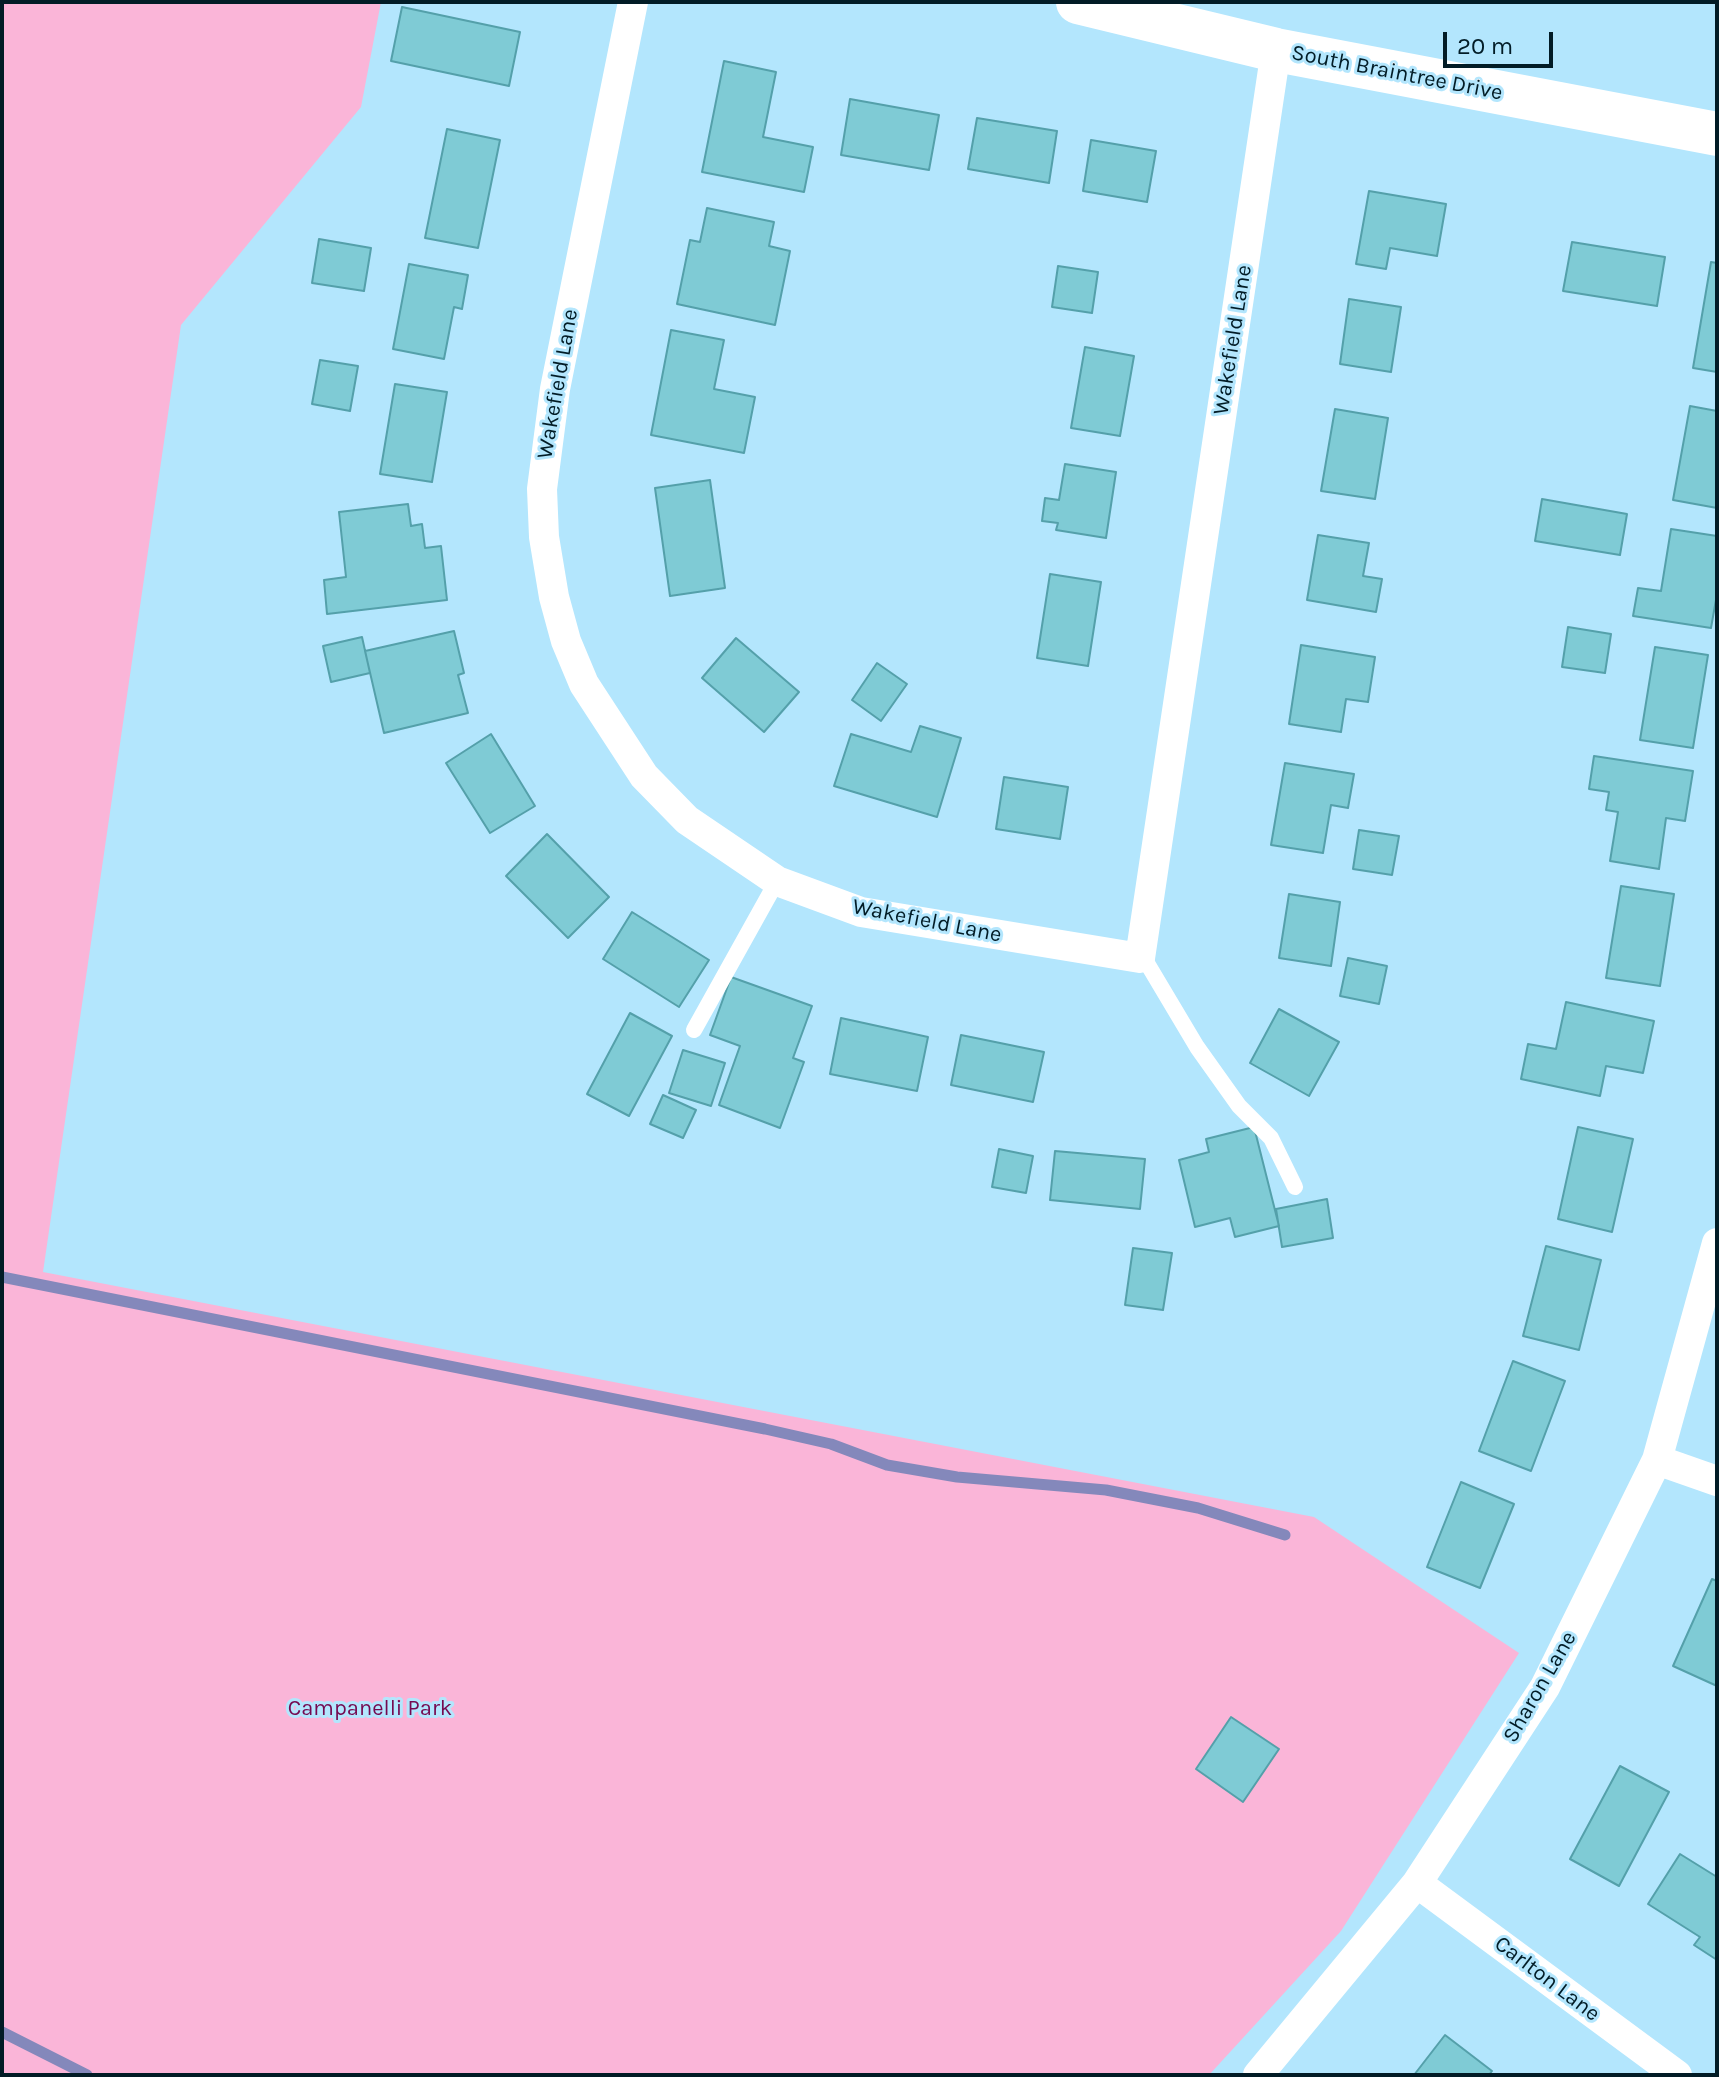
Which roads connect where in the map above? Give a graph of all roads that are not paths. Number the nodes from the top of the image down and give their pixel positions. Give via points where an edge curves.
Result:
1 (633, 2) edge
2 (1078, 2) edge
3 (1276, 50) junction
4 (1717, 134) edge
5 (777, 881) junction
6 (1141, 953) junction
7 (694, 1030) dead end
8 (1295, 1187) dead end
9 (1717, 1243) edge
10 (1657, 1460) junction
11 (1717, 1481) edge
12 (1417, 1883) junction
13 (1258, 2075) edge
14 (1677, 2075) edge

1 - 5 street, Wakefield Lane via 546,440 544,537 566,641 584,684 644,776 687,820
2 - 3 street, South Braintree Drive
3 - 4 street, South Braintree Drive
3 - 6 street, Wakefield Lane
5 - 6 street, Wakefield Lane via 861,912 1140,958
5 - 7 lane
6 - 8 lane via 1197,1047 1239,1106 1271,1138
9 - 10 street, Sharon Lane
10 - 11 street
10 - 12 street, Sharon Lane via 1545,1687
12 - 13 street, Sharon Lane
12 - 14 street, Carlton Lane

